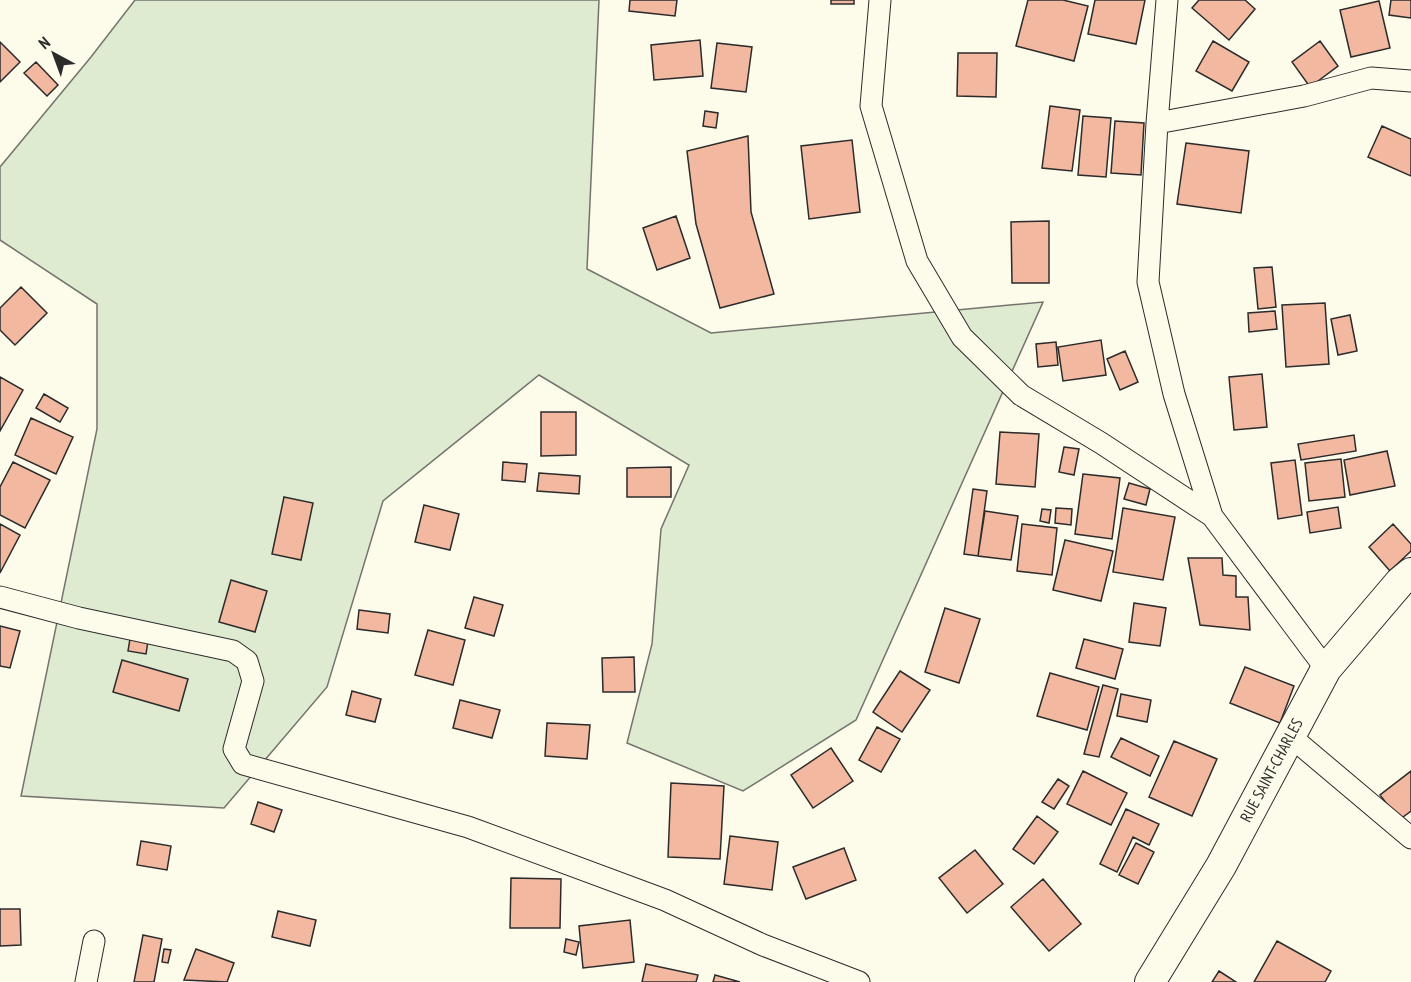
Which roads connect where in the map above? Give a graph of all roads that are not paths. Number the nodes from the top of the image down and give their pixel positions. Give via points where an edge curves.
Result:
1 (880, 0) edge
2 (1167, 0) edge
3 (1411, 81) edge
4 (1157, 123) junction
5 (1212, 516) junction
6 (1411, 573) edge
7 (0, 597) edge
8 (1326, 669) junction
9 (1290, 736) junction
10 (1411, 838) edge
11 (94, 942) dead end
12 (86, 982) edge
13 (859, 982) edge
14 (1150, 982) edge

1 - 5 street via 871,106 917,261 962,337 1021,394
2 - 4 street
3 - 4 street via 1371,78 1304,96
4 - 5 street via 1148,282 1174,394
5 - 8 street
6 - 8 street, RUE SAINT-CHARLES
7 - 13 street via 233,651 247,661 253,681 234,749 243,764 468,827 665,900 763,945
8 - 9 street, RUE SAINT-CHARLES
9 - 10 street
9 - 14 street, RUE SAINT-CHARLES via 1221,866
11 - 12 street

